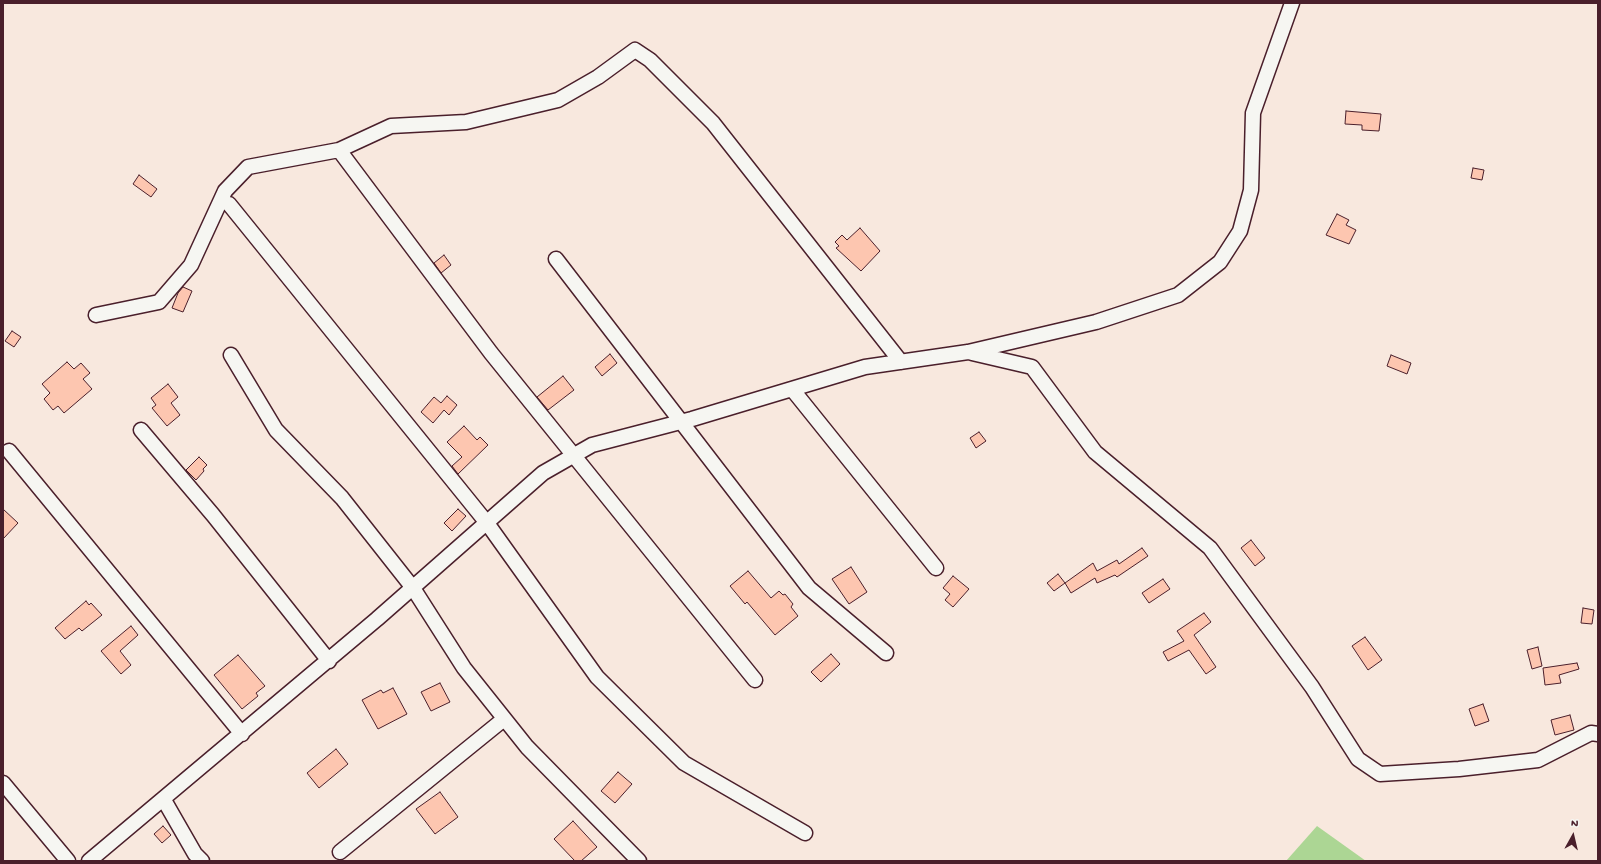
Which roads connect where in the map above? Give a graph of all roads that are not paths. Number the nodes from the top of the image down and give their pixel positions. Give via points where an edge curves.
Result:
1 (1292, 3) edge
2 (339, 150) junction
3 (230, 204) dead end
4 (556, 259) dead end
5 (96, 315) dead end
6 (968, 352) junction
7 (231, 355) dead end
8 (901, 362) junction
9 (792, 389) junction
10 (682, 421) junction
11 (141, 430) dead end
12 (9, 452) dead end
13 (574, 456) junction
14 (487, 523) junction
15 (936, 568) dead end
16 (413, 588) junction
17 (886, 653) dead end
18 (329, 660) junction
19 (755, 680) dead end
20 (504, 719) junction
21 (242, 734) junction
22 (1598, 734) edge
23 (3, 783) edge
24 (164, 800) junction
25 (805, 833) dead end
26 (340, 852) dead end
27 (68, 861) edge
28 (89, 861) edge
29 (202, 861) edge
30 (639, 861) edge

1 - 6 street via 1253,113 1251,190 1240,231 1220,262 1178,295 1096,322
2 - 5 street via 248,167 225,191 191,265 159,302
2 - 8 street via 391,126 466,122 558,100 598,77 635,50 650,60 713,123
2 - 13 street via 491,353
3 - 14 street
4 - 10 street
6 - 8 street
6 - 22 street via 1032,367 1095,452 1210,548 1312,687 1358,758 1380,774 1538,760 1591,733
7 - 16 street via 276,430 342,498
8 - 9 street via 865,367
9 - 10 street
9 - 15 street
10 - 13 street via 592,445
10 - 17 street via 809,588
11 - 18 street
12 - 21 street
13 - 14 street via 544,473
13 - 19 street
14 - 16 street
14 - 25 street via 598,677 684,763
16 - 18 street
16 - 20 street via 464,668
18 - 21 street
20 - 26 street
20 - 30 street via 527,747
21 - 24 street
23 - 27 street
24 - 28 street
24 - 29 street via 195,854

